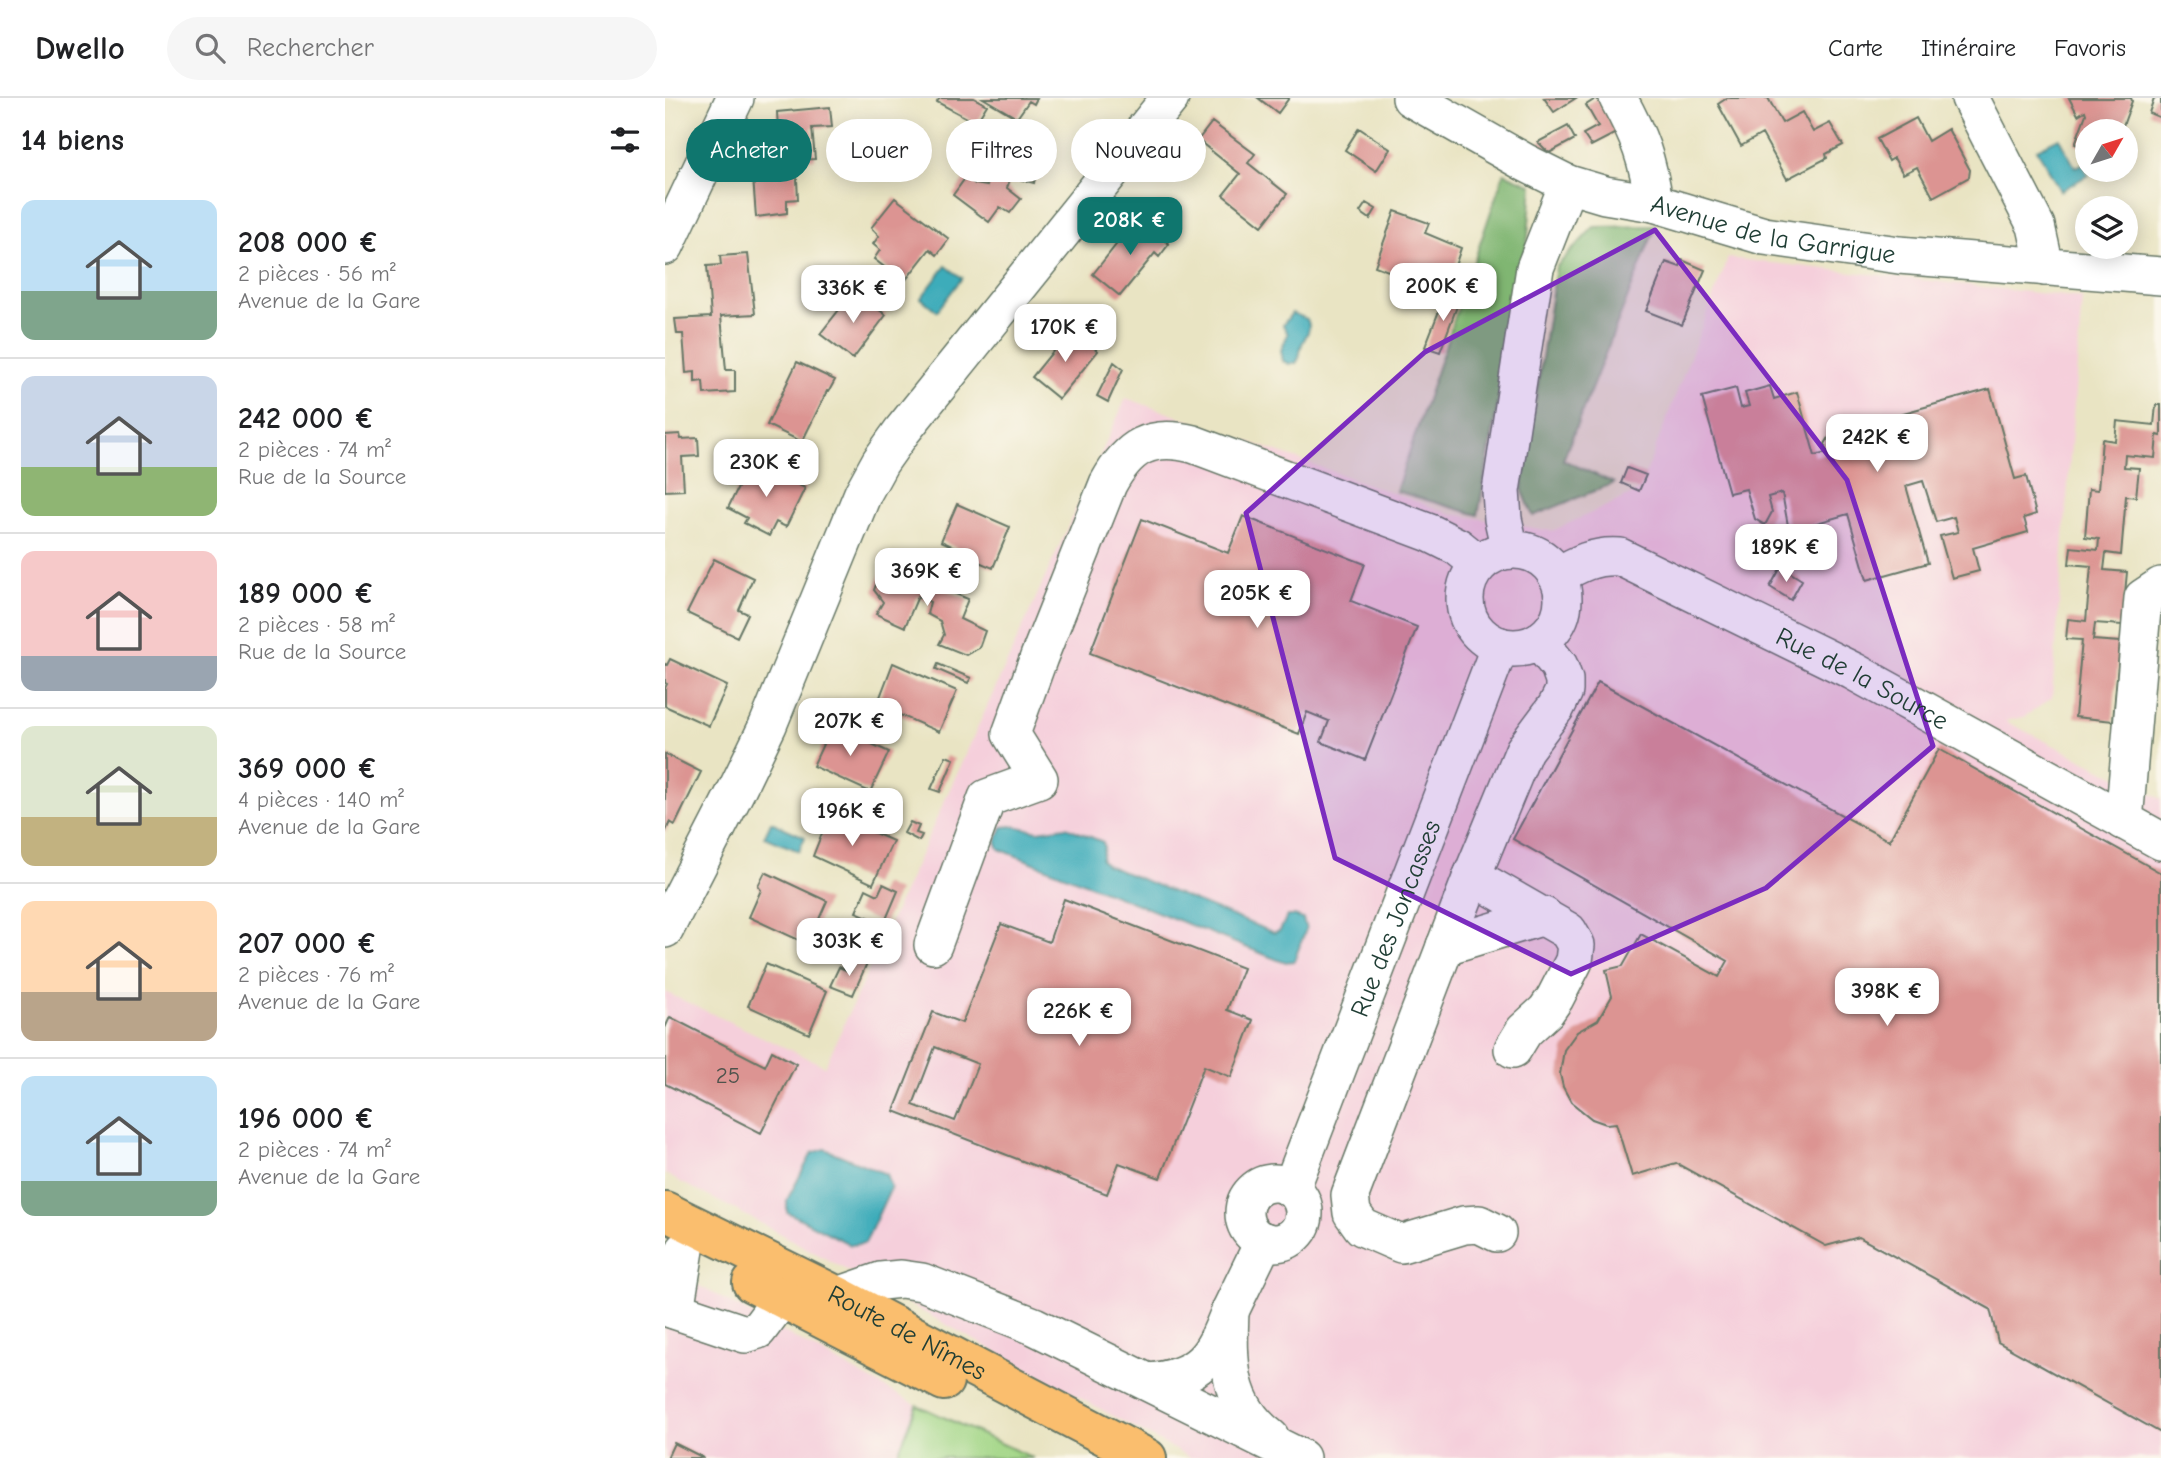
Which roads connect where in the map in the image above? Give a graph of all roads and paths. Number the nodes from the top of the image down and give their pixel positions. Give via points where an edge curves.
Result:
1 (735, 98) edge
2 (1170, 98) edge
3 (1411, 98) edge
4 (1618, 98) edge
5 (1970, 98) edge
6 (1568, 184) junction
7 (1654, 203) junction
8 (665, 246) edge
9 (2045, 267) junction
10 (2161, 276) edge
11 (1495, 557) junction
12 (1557, 576) junction
13 (2161, 586) edge
14 (1539, 641) junction
15 (1500, 646) junction
16 (2125, 821) junction
17 (2161, 841) edge
18 (1477, 864) junction
19 (1545, 917) junction
20 (665, 929) edge
21 (1448, 937) junction
22 (933, 945) dead end
23 (1523, 1037) dead end
24 (1291, 1189) junction
25 (665, 1211) edge
26 (1497, 1233) dead end
27 (1264, 1241) junction
28 (675, 1245) edge
29 (838, 1296) junction
30 (782, 1298) junction
31 (670, 1309) edge
32 (1230, 1311) junction
33 (1150, 1382) junction
34 (1295, 1454) edge
35 (1098, 1458) edge
36 (1147, 1458) edge

1 - 8 street
2 - 20 street via 880,462 768,725
3 - 6 street, Avenue de la Garrigue
4 - 7 street via 1649,167
5 - 9 street via 2036,226
6 - 7 street, Avenue de la Garrigue
6 - 11 street via 1535,268
7 - 9 street, Avenue de la Garrigue via 1764,236 1899,255
9 - 10 street, Avenue de la Garrigue
11 - 12 street via 1524,551 1548,564
11 - 15 street via 1470,576 1465,607 1477,631
11 - 22 street via 1177,440 1136,448 1108,484 1011,734 1039,779 987,798
12 - 14 street via 1562,605 1558,619
12 - 16 street, Rue de la Source via 1603,555 1620,557 1853,671
13 - 16 street via 2143,598
14 - 15 street via 1513,648
14 - 18 street via 1559,666 1564,691 1524,750
15 - 24 street, Rue des Joncasses
16 - 17 street, Rue de la Source
18 - 19 street via 1543,890
18 - 21 street
19 - 21 street
19 - 23 street via 1568,931 1576,944 1574,961 1555,998
21 - 26 street via 1350,1195 1352,1213 1362,1227 1401,1244 1464,1225 1479,1224
24 - 27 street via 1302,1204 1299,1230 1284,1241
24 - 27 street via 1284,1184 1266,1184 1234,1195 1244,1210 1248,1229
25 - 29 main road, Route de Nîmes
27 - 32 street
28 - 30 main road, Route de Nîmes
28 - 31 street
29 - 33 street via 881,1281 922,1282 1034,1326
29 - 36 main road, Route de Nîmes
30 - 31 street via 758,1330 745,1334
30 - 35 main road, Route de Nîmes
32 - 33 street via 1206,1360 1172,1379
32 - 34 street via 1232,1384 1244,1410 1262,1431
33 - 34 street

